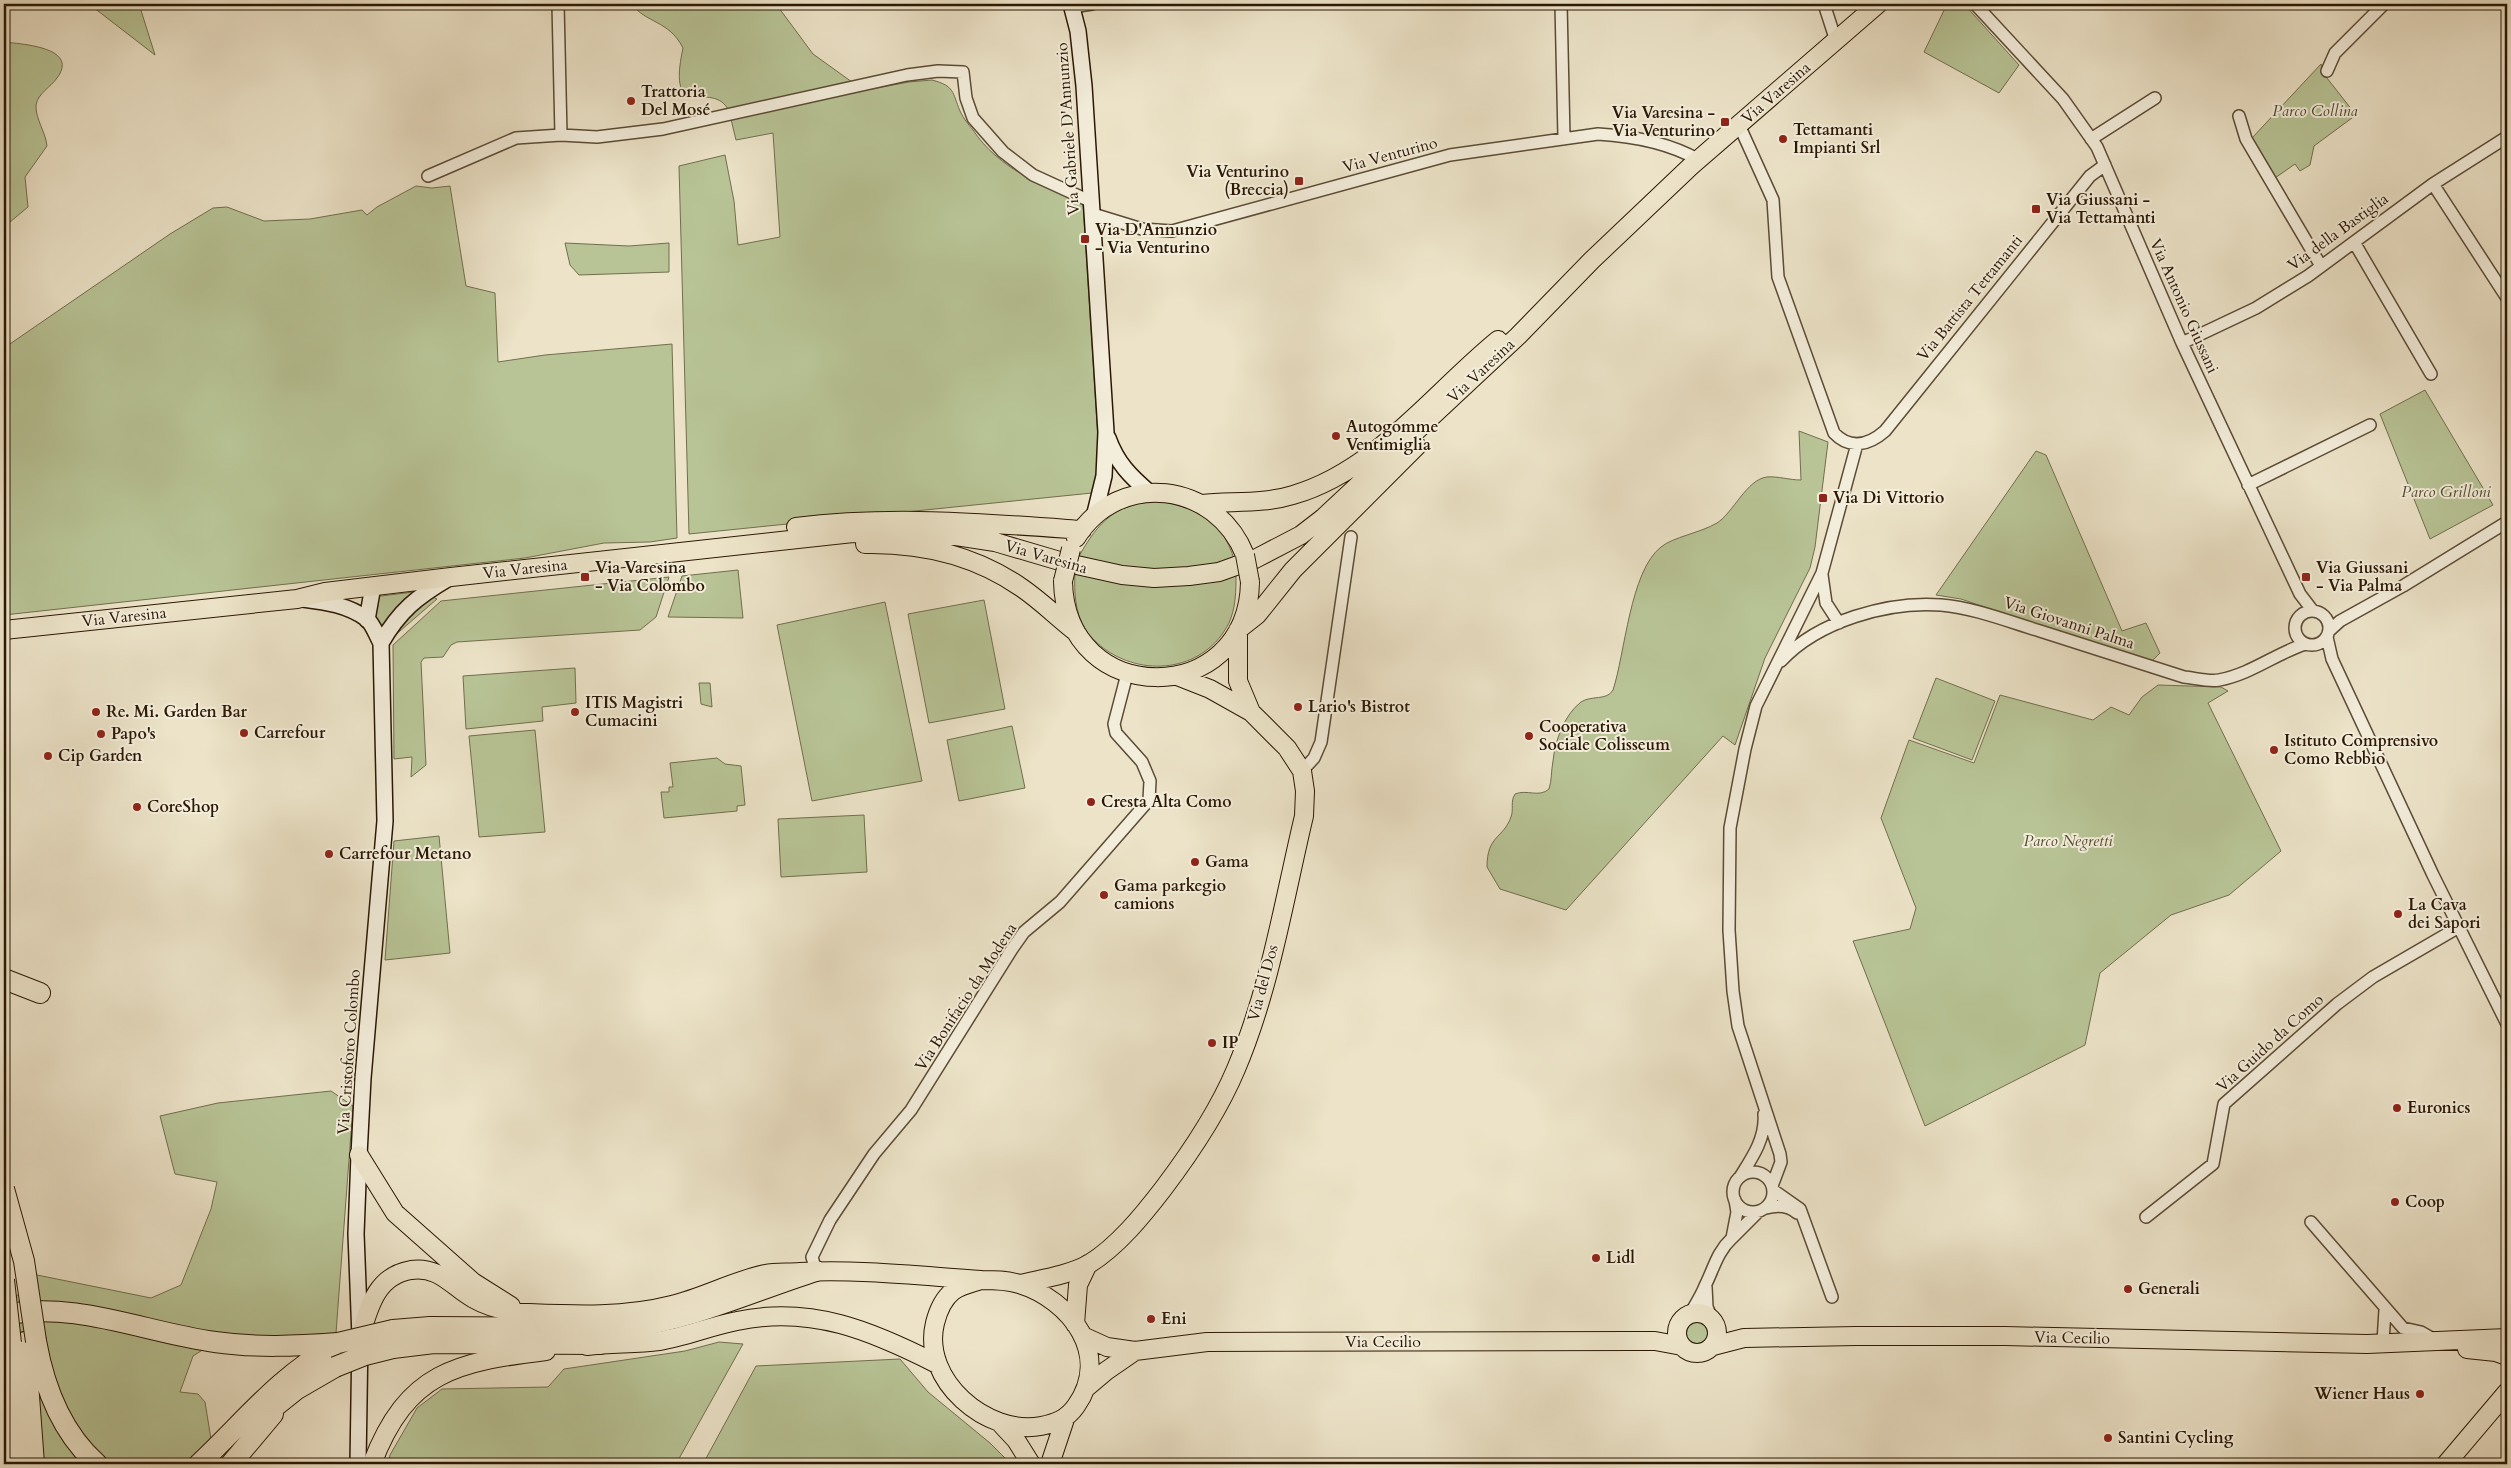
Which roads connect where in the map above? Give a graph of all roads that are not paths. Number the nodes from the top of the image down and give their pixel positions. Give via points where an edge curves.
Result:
1 (558, 4) edge
2 (1092, 4) edge
3 (1561, 4) edge
4 (1824, 4) edge
5 (1878, 4) edge
6 (1974, 4) edge
7 (2384, 4) edge
8 (1072, 5) edge
9 (1836, 41) junction
10 (2327, 71) dead end
11 (2155, 98) dead end
12 (2239, 116) dead end
13 (1739, 125) junction
14 (561, 135) junction
15 (2507, 137) edge
16 (1564, 138) junction
17 (2091, 139) junction
18 (1699, 160) junction
19 (2104, 165) junction
20 (428, 176) dead end
21 (2433, 184) junction
22 (1092, 208) junction
23 (2354, 242) junction
24 (2320, 266) junction
25 (1573, 280) junction
26 (2507, 298) edge
27 (2182, 343) junction
28 (2432, 374) dead end
29 (2370, 425) dead end
30 (1106, 432) junction
31 (1857, 444) junction
32 (2248, 485) junction
33 (1150, 492) junction
34 (1202, 504) junction
35 (2507, 522) edge
36 (1088, 523) junction
37 (1351, 537) dead end
38 (690, 550) junction
39 (1822, 573) junction
40 (451, 577) junction
41 (373, 586) junction
42 (2300, 594) junction
43 (296, 598) junction
44 (2313, 611) junction
45 (2300, 616) junction
46 (367, 620) junction
47 (1839, 623) junction
48 (2328, 629) junction
49 (4, 630) edge
50 (1238, 630) junction
51 (1076, 632) junction
52 (2296, 634) junction
53 (382, 643) junction
54 (2310, 645) junction
55 (2283, 651) junction
56 (2332, 659) junction
57 (1772, 672) junction
58 (1127, 674) junction
59 (1177, 676) junction
60 (1251, 712) junction
61 (1302, 771) junction
62 (2459, 927) junction
63 (4, 979) edge
64 (40, 993) dead end
65 (2507, 1024) edge
66 (1763, 1108) junction
67 (360, 1155) junction
68 (1740, 1177) junction
69 (1773, 1188) junction
70 (4, 1189) edge
71 (4, 1196) edge
72 (1735, 1200) junction
73 (1762, 1210) junction
74 (2146, 1217) dead end
75 (2311, 1222) dead end
76 (1806, 1224) junction
77 (1732, 1238) junction
78 (1088, 1264) junction
79 (816, 1271) junction
80 (4, 1280) edge
81 (981, 1280) junction
82 (1020, 1284) junction
83 (1706, 1286) junction
84 (1832, 1297) dead end
85 (2386, 1310) junction
86 (524, 1313) junction
87 (4, 1315) edge
88 (1684, 1319) junction
89 (1714, 1322) junction
90 (1080, 1330) junction
91 (360, 1337) junction
92 (1772, 1338) junction
93 (2507, 1338) edge
94 (393, 1339) junction
95 (2435, 1340) junction
96 (24, 1341) junction
97 (1632, 1341) junction
98 (2377, 1343) junction
99 (338, 1344) junction
100 (600, 1344) junction
101 (1682, 1346) junction
102 (1713, 1346) junction
103 (1135, 1351) junction
104 (2507, 1356) edge
105 (936, 1364) junction
106 (1087, 1387) junction
107 (2507, 1392) edge
108 (287, 1397) junction
109 (2507, 1405) edge
110 (1064, 1419) junction
111 (2485, 1419) junction
112 (1002, 1425) junction
113 (19, 1464) edge
114 (34, 1464) edge
115 (96, 1464) edge
116 (199, 1464) edge
117 (216, 1464) edge
118 (230, 1464) edge
119 (358, 1464) edge
120 (372, 1464) edge
121 (1031, 1464) edge
122 (1050, 1464) edge
123 (2446, 1464) edge

1 - 14 street
2 - 8 street
3 - 16 street
4 - 9 street
5 - 9 main road, Via Varesina
6 - 17 street, Via Antonio Giussani via 2063,99
7 - 10 street via 2335,53
8 - 22 street, Via Gabriele D'Annunzio via 1081,51
9 - 13 main road, Via Varesina
11 - 17 street
12 - 24 street via 2246,139
13 - 18 main road, Via Varesina
13 - 31 street via 1773,200 1778,276 1834,433 1841,440
14 - 20 street via 516,138
14 - 22 street, Via Venturino via 597,137 663,129 907,75 963,72 966,98 973,118 1003,152 1033,175
15 - 21 street, Via della Bastiglia
16 - 18 street, Via Venturino via 1620,135 1669,146
16 - 22 street, Via Venturino via 1450,155 1172,232 1142,229
17 - 19 street, Via Antonio Giussani
18 - 25 main road, Via Varesina
19 - 27 street, Via Antonio Giussani
19 - 31 street, Via Battista Tettamanti via 2090,176 1885,430 1875,439
21 - 23 street, Via della Bastiglia
21 - 26 street
22 - 30 street, Via Gabriele D'Annunzio
23 - 24 street, Via della Bastiglia
23 - 28 street
24 - 27 street, Via della Bastiglia via 2256,308
25 - 34 main road via 1478,356 1369,456 1342,475 1292,496
25 - 38 main road, Via Varesina via 1518,336 1323,518 1279,548 1219,572 1154,578 1122,575 1062,562 995,542 903,533 853,533
25 - 50 main road via 1505,364 1408,455 1293,570 1257,615
27 - 32 street, Via Antonio Giussani
29 - 32 street
30 - 33 street, Via Gabriele D'Annunzio via 1114,455 1123,468
30 - 36 street, Via Gabriele D'Annunzio via 1104,476
31 - 39 street
32 - 42 street, Via Antonio Giussani
33 - 34 main road via 1176,494
33 - 36 main road via 1116,502
34 - 50 main road, bridge via 1226,523 1245,555 1250,582 1248,605
35 - 48 street
36 - 38 main road via 870,520 748,534
36 - 51 main road, bridge via 1071,549 1064,582 1066,606
37 - 61 street via 1321,742 1314,758
38 - 40 main road, Via Varesina
38 - 51 main road via 762,552 884,544 936,549 958,555 1003,576
39 - 47 street via 1826,603
39 - 57 street
40 - 41 main road, Via Varesina
40 - 53 street via 402,610
41 - 43 main road, Via Varesina
41 - 46 street
42 - 44 street, Via Antonio Giussani
42 - 45 street, Via Antonio Giussani
43 - 46 street via 336,604
43 - 49 main road, Via Varesina
44 - 45 street
44 - 48 street, Via Antonio Giussani via 2319,612
45 - 52 street, Via Antonio Giussani via 2295,623
46 - 53 street
47 - 55 street, Via Giovanni Palma via 1905,606 1940,605 1978,611 2184,677 2218,681 2258,667
47 - 57 street, Via Giovanni Palma via 1822,629 1794,647
48 - 54 street
48 - 56 street
50 - 59 main road via 1214,659
50 - 60 main road, Via del Dos via 1238,681
51 - 58 main road via 1100,659
52 - 54 street
52 - 55 street, Via Giovanni Palma
53 - 67 street, Via Cristoforo Colombo via 385,821 363,1078
54 - 55 street, Via Giovanni Palma
54 - 56 street
56 - 62 street
57 - 66 street via 1756,706 1745,748 1730,828 1729,853 1729,930 1734,1000 1738,1026
58 - 59 main road via 1151,678
58 - 79 street, Via Bonifacio da Modena via 1116,715 1116,733 1142,762 1150,781 1148,800 1060,902 1024,932 1012,949 911,1110 874,1154 830,1220 812,1257
59 - 60 main road, Via del Dos via 1210,689
60 - 61 main road, Via del Dos via 1287,748
61 - 78 main road, Via del Dos via 1304,816 1264,986 1237,1068 1173,1176 1126,1232
62 - 65 street
62 - 74 street, Via Guido da Como via 2373,977 2337,1004 2224,1104 2213,1164
63 - 64 highway
66 - 68 street via 1763,1133
66 - 69 street via 1781,1162
67 - 86 main road via 395,1213 473,1282
67 - 91 street, Via Cristoforo Colombo via 356,1234
68 - 69 street via 1748,1173 1761,1174
68 - 72 street via 1735,1185
69 - 73 street via 1773,1197
69 - 76 street via 1800,1209
70 - 96 highway, bridge via 24,1261
71 - 96 highway, bridge via 20,1291
72 - 73 street via 1747,1211
72 - 77 street via 1737,1212
73 - 76 street via 1786,1207 1795,1211
73 - 77 street
75 - 85 street
76 - 84 street
77 - 83 street via 1714,1262
78 - 82 main road, Via del Dos
78 - 90 main road, Via del Dos via 1078,1285
79 - 81 main road
79 - 86 main road via 767,1274 673,1305 632,1312
79 - 94 highway via 699,1313 650,1325 598,1330 430,1327
80 - 96 highway, bridge
81 - 82 main road, Via Cecilio via 1007,1280
81 - 105 main road, Via Cecilio via 945,1298 933,1331
82 - 90 main road, Via Cecilio via 1047,1297 1064,1310
83 - 88 street
83 - 89 street via 1707,1307
85 - 95 street via 2403,1328 2421,1332
85 - 98 street
86 - 91 main road via 489,1307 465,1294 437,1272 411,1270 397,1274 377,1290
87 - 99 highway via 40,1312 89,1316 189,1338 253,1346
88 - 89 main road via 1701,1313
88 - 97 main road, Via Cecilio
88 - 101 main road via 1677,1338
89 - 92 main road, Via Cecilio
89 - 102 main road via 1717,1335
90 - 103 main road, Via Cecilio via 1108,1348
90 - 106 main road, Via Cecilio via 1090,1360
91 - 119 street, Via Cristoforo Colombo
92 - 98 main road, Via Cecilio via 1995,1336
92 - 102 main road, Via Cecilio via 1744,1338
93 - 95 main road, Via Cecilio
94 - 99 highway, bridge
94 - 100 highway via 434,1343
94 - 108 highway, bridge via 335,1367
95 - 98 main road, Via Cecilio
96 - 113 highway
96 - 114 highway
96 - 115 highway via 44,1374 62,1419
97 - 101 main road, Via Cecilio
97 - 103 main road, Via Cecilio via 1207,1342
98 - 104 main road, Via Cecilio via 2475,1349
99 - 116 highway via 301,1365 276,1386
100 - 105 main road via 661,1340 739,1320 785,1316 865,1330
100 - 120 main road via 498,1356 452,1369 412,1397 382,1438
101 - 102 main road via 1695,1353 1702,1353
103 - 106 main road, Via Cecilio
105 - 112 main road via 970,1406
106 - 110 main road, Via Cecilio
107 - 111 main road
108 - 117 highway via 261,1418
108 - 118 highway
109 - 111 main road
110 - 112 main road via 1034,1428
110 - 122 main road
111 - 123 main road
112 - 121 main road

